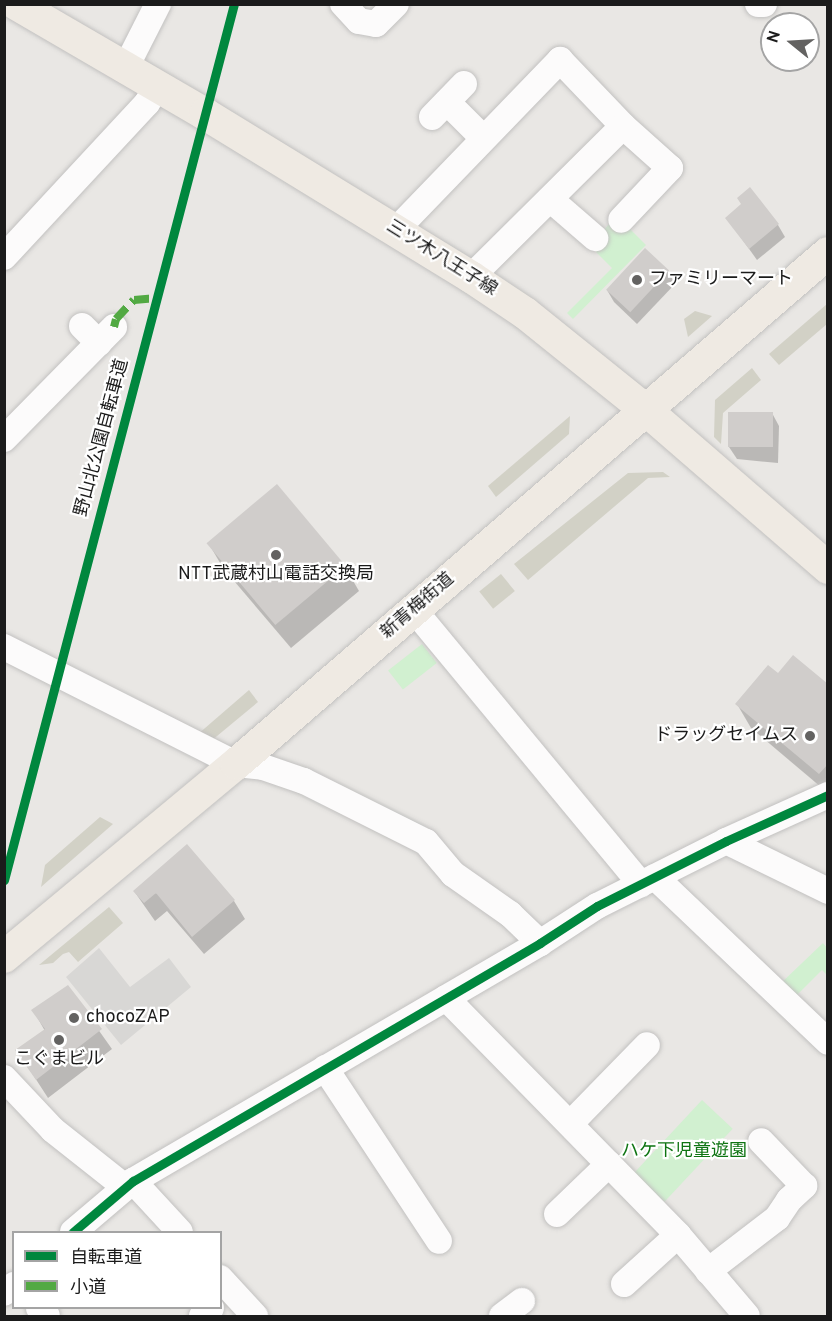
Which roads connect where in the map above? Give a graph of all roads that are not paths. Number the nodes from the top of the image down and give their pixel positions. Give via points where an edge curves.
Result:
1 (158, 4) edge
2 (344, 4) edge
3 (396, 4) edge
4 (758, 4) edge
5 (764, 4) edge
6 (28, 7) edge
7 (125, 69) junction
8 (157, 87) junction
9 (448, 101) dead end
10 (623, 126) junction
11 (483, 138) junction
12 (550, 199) junction
13 (621, 220) dead end
14 (395, 231) junction
15 (595, 238) dead end
16 (828, 253) edge
17 (4, 257) edge
18 (471, 277) junction
19 (98, 332) dead end
20 (647, 411) junction
21 (5, 438) edge
22 (828, 568) edge
23 (414, 610) junction
24 (4, 647) edge
25 (236, 764) junction
26 (828, 795) edge
27 (726, 840) junction
28 (648, 880) junction
29 (828, 891) edge
30 (540, 943) junction
31 (4, 957) edge
32 (446, 998) junction
33 (828, 1042) edge
34 (647, 1045) dead end
35 (326, 1068) junction
36 (4, 1078) edge
37 (570, 1124) junction
38 (761, 1141) dead end
39 (609, 1164) junction
40 (129, 1184) junction
41 (557, 1214) dead end
42 (75, 1231) edge
43 (178, 1231) edge
44 (678, 1235) junction
45 (439, 1241) dead end
46 (708, 1271) junction
47 (624, 1284) dead end
48 (224, 1288) edge
49 (740, 1314) edge
50 (255, 1317) edge

1 - 7 street
2 - 3 street via 359,21 376,24
4 - 5 street
6 - 7 main road, 三ツ木八王子線
7 - 8 main road, 三ツ木八王子線
8 - 14 main road, 三ツ木八王子線
8 - 17 street via 147,103
9 - 11 street
10 - 11 street via 560,60
10 - 12 street
10 - 13 street via 670,168
11 - 14 street
12 - 15 street
12 - 18 street
14 - 18 main road, 三ツ木八王子線
16 - 20 main road, 新青梅街道
18 - 20 main road, 三ツ木八王子線 via 525,313
19 - 21 street
20 - 22 main road, 三ツ木八王子線
20 - 23 main road, 新青梅街道
23 - 25 main road, 新青梅街道
23 - 28 street
24 - 25 street
25 - 30 street via 263,767 304,781 426,842 453,874 510,914
25 - 31 main road, 新青梅街道
26 - 27 street
27 - 28 street
27 - 29 street
28 - 30 street via 597,906
28 - 33 street
30 - 32 street
32 - 35 street
32 - 37 street
34 - 37 street
35 - 40 street
35 - 45 street
36 - 40 street via 53,1130
37 - 39 street
38 - 46 street via 804,1186 777,1218
39 - 41 street
39 - 44 street
40 - 42 street
40 - 43 street
44 - 46 street
44 - 47 street
46 - 49 street
48 - 50 street

